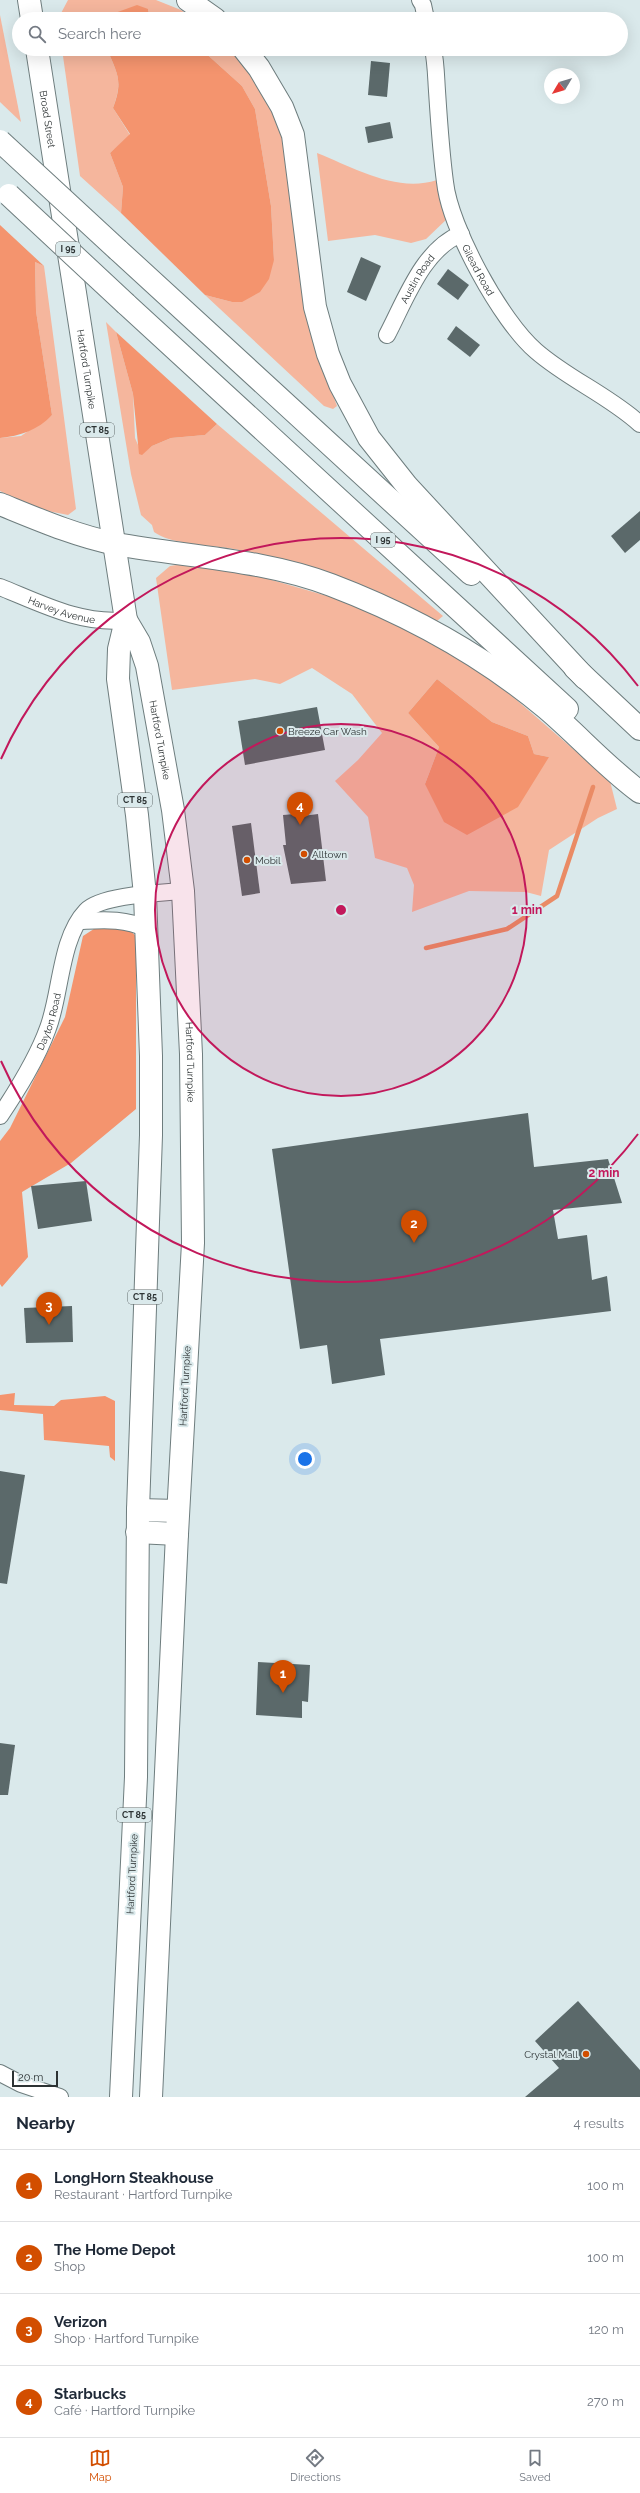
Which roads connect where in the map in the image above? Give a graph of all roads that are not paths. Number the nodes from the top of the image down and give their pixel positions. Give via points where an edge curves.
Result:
1 (29, 0) edge
2 (188, 0) edge
3 (420, 0) edge
4 (31, 12) edge
5 (204, 12) edge
6 (424, 12) edge
7 (38, 56) edge
8 (250, 56) edge
9 (434, 56) edge
10 (0, 141) edge
11 (60, 190) joint
12 (4, 191) edge
13 (460, 234) junction
14 (387, 335) dead end
15 (640, 424) edge
16 (0, 504) edge
17 (115, 543) junction
18 (0, 587) edge
19 (126, 620) junction
20 (585, 678) junction
21 (640, 729) edge
22 (640, 775) edge
23 (640, 792) edge
24 (183, 891) junction
25 (144, 895) junction
26 (80, 921) junction
27 (147, 929) junction
28 (0, 1116) edge
29 (138, 1510) junction
30 (178, 1512) junction
31 (138, 1532) junction
32 (177, 1534) junction
33 (0, 2073) edge
34 (60, 2097) edge
35 (121, 2097) edge
36 (151, 2097) edge

1 - 4 highway
2 - 5 highway
3 - 6 street
7 - 11 highway, Broad Street / CT 85
8 - 20 highway via 282,107 293,135 315,307 328,354 340,384 369,438 407,486
9 - 13 street, Gilead Road via 445,184
10 - 20 highway, bridge
11 - 17 highway, Hartford Turnpike / CT 85
12 - 22 highway, I 95, bridge
13 - 14 street, Austin Road via 450,238 437,249
13 - 15 street, Gilead Road via 508,320 535,350 574,380 620,406
16 - 17 highway via 75,533
17 - 19 highway, Hartford Turnpike / CT 85
17 - 23 highway via 258,565 330,585 416,621 487,663 546,708
18 - 19 street, Harvey Avenue via 84,619 103,622
19 - 24 highway, Hartford Turnpike / CT 85 via 139,642 150,680 173,810
19 - 25 highway, Hartford Turnpike / CT 85 via 119,648 118,680 137,815
20 - 21 highway
24 - 25 street, Dayton Road
24 - 30 highway, Hartford Turnpike / CT 85 via 191,1054 193,1243
25 - 26 street, Dayton Road via 113,899 86,910
25 - 27 highway, Hartford Turnpike / CT 85
26 - 27 street via 131,921
26 - 28 street, Dayton Road via 71,934 48,1028 16,1093
27 - 29 highway, Hartford Turnpike / CT 85 via 150,1135
29 - 30 highway
29 - 31 highway, Hartford Turnpike / CT 85
30 - 32 highway, Hartford Turnpike / CT 85
31 - 32 highway
31 - 35 highway, Hartford Turnpike / CT 85 via 136,1777
32 - 36 highway, Hartford Turnpike / CT 85
33 - 34 street via 22,2084

